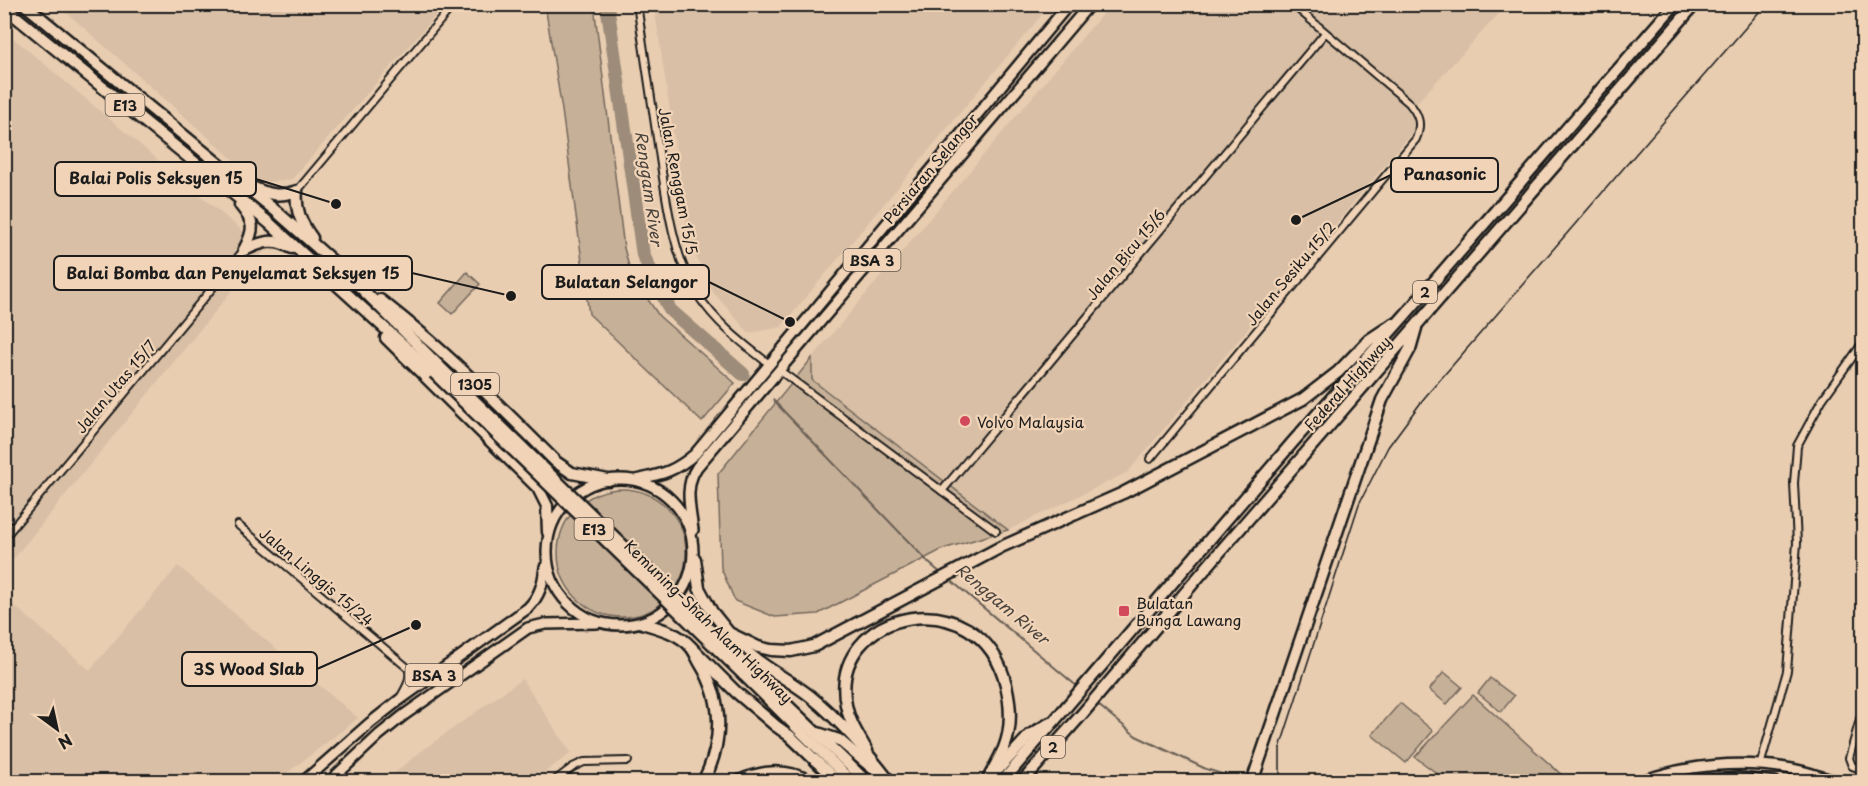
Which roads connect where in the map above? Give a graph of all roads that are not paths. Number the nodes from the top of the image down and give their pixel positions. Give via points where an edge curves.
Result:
1 (24, 4) edge
2 (454, 4) edge
3 (637, 4) edge
4 (1069, 4) edge
5 (1090, 4) edge
6 (1292, 4) edge
7 (1675, 4) edge
8 (1695, 4) edge
9 (4, 7) edge
10 (1325, 33) junction
11 (236, 178) junction
12 (224, 185) junction
13 (297, 191) junction
14 (319, 249) junction
15 (244, 250) junction
16 (304, 255) junction
17 (347, 274) junction
18 (342, 291) junction
19 (1405, 315) junction
20 (1416, 328) junction
21 (1863, 341) edge
22 (770, 364) junction
23 (437, 370) junction
24 (779, 370) junction
25 (1150, 459) dead end
26 (608, 480) junction
27 (636, 480) junction
28 (942, 491) junction
29 (238, 525) dead end
30 (693, 530) junction
31 (996, 531) dead end
32 (548, 532) junction
33 (4, 538) edge
34 (546, 559) junction
35 (695, 559) junction
36 (642, 622) junction
37 (599, 623) junction
38 (729, 633) junction
39 (691, 647) junction
40 (447, 667) junction
41 (410, 669) junction
42 (756, 681) junction
43 (398, 701) junction
44 (773, 704) junction
45 (1863, 705) edge
46 (1058, 718) junction
47 (815, 732) junction
48 (790, 735) junction
49 (867, 751) junction
50 (628, 761) dead end
51 (1760, 766) junction
52 (1863, 770) edge
53 (337, 777) edge
54 (987, 781) edge
55 (303, 782) edge
56 (329, 782) edge
57 (553, 782) edge
58 (703, 782) edge
59 (737, 782) edge
60 (812, 782) edge
61 (838, 782) edge
62 (852, 782) edge
63 (867, 782) edge
64 (889, 782) edge
65 (1002, 782) edge
66 (1022, 782) edge
67 (1252, 782) edge
68 (1639, 782) edge
69 (1688, 782) edge
70 (1775, 782) edge
71 (1837, 782) edge

1 - 11 highway, Kemuning–Shah Alam Highway / E13
2 - 13 street
3 - 22 street, Jalan Renggam 15/5 via 663,177 683,264 696,292 720,323
4 - 22 main road, Persiaran Selangor / BSA 3
5 - 24 main road, Persiaran Selangor / BSA 3
6 - 10 street, Jalan Sesiku 15/2
7 - 19 highway, Federal Highway / 2
8 - 20 highway, Federal Highway / 2
9 - 12 highway, Kemuning–Shah Alam Highway / E13
10 - 25 street, Jalan Sesiku 15/2 via 1409,103 1416,111 1420,130
10 - 28 street, Jalan Bicu 15/6
11 - 13 highway via 278,196
11 - 14 highway, Kemuning–Shah Alam Highway / E13
12 - 15 highway via 253,226
12 - 16 highway, Kemuning–Shah Alam Highway / E13
13 - 14 highway via 297,214
14 - 17 highway, Kemuning–Shah Alam Highway / E13
15 - 16 highway via 258,244 283,242
15 - 33 street, Jalan Utas 15/7
16 - 18 highway, Kemuning–Shah Alam Highway / E13
17 - 23 highway, Kemuning–Shah Alam Highway / E13
17 - 26 highway, 1305 via 416,329 556,462 573,473
18 - 23 highway, Kemuning–Shah Alam Highway / E13
18 - 32 highway via 538,488 547,506
19 - 38 highway via 1368,340 1338,372 1303,399 1123,493 1001,547 814,645 791,651 771,650
19 - 46 highway, Federal Highway / 2
20 - 66 highway, Federal Highway / 2
20 - 67 highway via 1410,349 1382,400
21 - 51 street via 1822,400 1797,446 1797,543 1787,671
22 - 27 main road, Persiaran Selangor / BSA 3 via 694,454 668,473
23 - 42 highway, Kemuning–Shah Alam Highway / E13, bridge
24 - 28 street
24 - 30 main road, Persiaran Selangor / BSA 3 via 692,476 688,490
26 - 27 main road
26 - 32 main road via 587,486 575,495 562,507
27 - 30 main road via 670,501
28 - 31 street
29 - 41 street, Jalan Linggis 15/24
30 - 35 main road
32 - 34 main road
34 - 37 main road via 550,575 567,603
34 - 40 main road, BSA 3 via 536,600
35 - 36 main road via 687,586 674,602
35 - 38 highway via 699,588
36 - 37 main road via 621,626
36 - 39 highway via 672,633
37 - 53 main road, BSA 3 via 528,628 404,715
38 - 49 highway via 758,663 808,695
39 - 48 highway via 736,692
39 - 58 highway via 714,690 719,721 718,739
40 - 41 street via 430,672
40 - 43 main road, BSA 3
41 - 43 street via 408,684
42 - 44 highway, Kemuning–Shah Alam Highway / E13
42 - 47 highway, Kemuning–Shah Alam Highway / E13
43 - 55 main road, BSA 3
44 - 48 highway
44 - 62 highway, Kemuning–Shah Alam Highway / E13
45 - 52 street via 1849,758 1852,766
46 - 54 highway via 1030,735
46 - 65 highway, Federal Highway / 2
47 - 63 highway, Kemuning–Shah Alam Highway / E13
47 - 64 highway via 839,740
48 - 61 highway
49 - 54 highway via 846,704 846,677 852,659 863,643 890,624 922,616 940,618 972,631 985,642 1004,674 1010,724 1004,748
49 - 64 highway
50 - 57 street via 584,762
51 - 68 main road via 1687,767
51 - 71 main road via 1792,769
53 - 56 main road, BSA 3
59 - 60 highway via 761,772 782,772
69 - 70 main road via 1738,778

